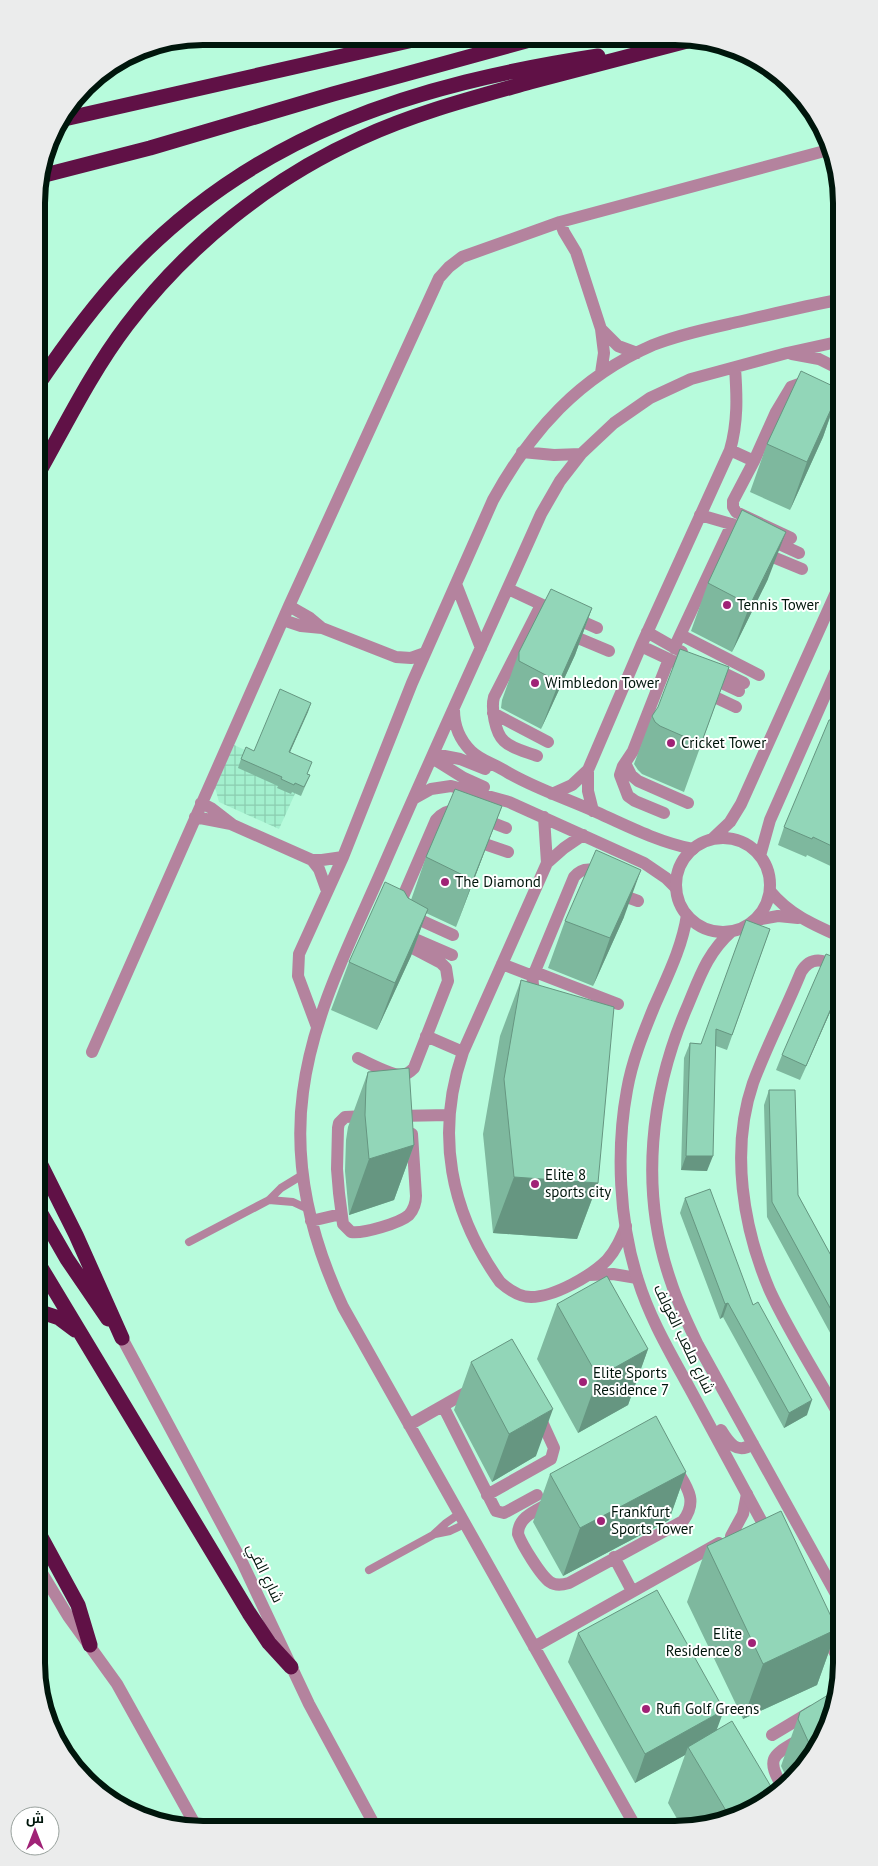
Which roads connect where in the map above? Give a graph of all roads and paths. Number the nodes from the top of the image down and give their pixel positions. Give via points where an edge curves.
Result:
1 (391, 45) edge
2 (512, 45) edge
3 (673, 45) edge
4 (669, 46) junction
5 (71, 118) edge
6 (824, 151) edge
7 (48, 174) edge
8 (566, 220) junction
9 (833, 301) edge
10 (601, 329) junction
11 (833, 343) edge
12 (637, 353) junction
13 (787, 353) junction
14 (833, 366) edge
15 (735, 368) junction
16 (601, 373) junction
17 (45, 374) edge
18 (833, 398) edge
19 (730, 450) junction
20 (522, 452) junction
21 (581, 454) junction
22 (45, 461) edge
23 (754, 461) junction
24 (700, 515) junction
25 (732, 524) junction
26 (791, 538) dead end
27 (751, 548) edge
28 (799, 553) dead end
29 (802, 569) dead end
30 (456, 584) junction
31 (508, 589) junction
32 (833, 599) edge
33 (541, 604) junction
34 (289, 606) junction
35 (283, 620) junction
36 (542, 623) junction
37 (322, 628) junction
38 (597, 628) dead end
39 (647, 632) junction
40 (681, 635) junction
41 (641, 646) junction
42 (481, 648) junction
43 (609, 652) dead end
44 (425, 653) junction
45 (672, 654) junction
46 (396, 657) junction
47 (759, 675) dead end
48 (833, 677) edge
49 (412, 683) junction
50 (688, 685) edge
51 (741, 687) dead end
52 (736, 707) dead end
53 (454, 708) junction
54 (493, 713) junction
55 (548, 742) dead end
56 (433, 756) junction
57 (536, 756) dead end
58 (625, 763) junction
59 (588, 770) junction
60 (516, 778) junction
61 (552, 794) junction
62 (413, 799) junction
63 (510, 802) junction
64 (201, 803) junction
65 (688, 803) dead end
66 (593, 811) junction
67 (664, 814) dead end
68 (195, 817) junction
69 (544, 817) junction
70 (233, 825) junction
71 (506, 828) dead end
72 (583, 835) junction
73 (461, 836) edge
74 (710, 840) junction
75 (693, 849) junction
76 (508, 852) dead end
77 (760, 856) junction
78 (343, 857) junction
79 (312, 860) junction
80 (547, 863) junction
81 (602, 888) edge
82 (676, 888) junction
83 (327, 891) junction
84 (770, 891) junction
85 (398, 910) junction
86 (687, 915) junction
87 (362, 916) junction
88 (800, 918) junction
89 (756, 920) junction
90 (376, 922) edge
91 (392, 930) junction
92 (732, 931) junction
93 (833, 933) edge
94 (453, 935) dead end
95 (452, 955) dead end
96 (502, 964) junction
97 (833, 965) edge
98 (534, 974) junction
99 (550, 999) edge
100 (618, 1004) dead end
101 (317, 1026) junction
102 (426, 1036) junction
103 (92, 1052) dead end
104 (463, 1052) junction
105 (358, 1058) dead end
106 (449, 1115) junction
107 (410, 1116) junction
108 (45, 1172) edge
109 (304, 1174) junction
110 (269, 1200) junction
111 (341, 1214) junction
112 (310, 1215) junction
113 (45, 1220) edge
114 (626, 1226) junction
115 (189, 1242) dead end
116 (45, 1274) edge
117 (589, 1275) junction
118 (637, 1278) junction
119 (45, 1313) edge
120 (83, 1338) junction
121 (122, 1338) junction
122 (483, 1382) edge
123 (688, 1385) junction
124 (531, 1398) edge
125 (833, 1404) edge
126 (443, 1406) junction
127 (409, 1425) junction
128 (753, 1444) junction
129 (669, 1458) edge
130 (535, 1492) dead end
131 (564, 1494) edge
132 (747, 1494) junction
133 (487, 1495) junction
134 (462, 1519) junction
135 (433, 1535) junction
136 (731, 1536) junction
137 (45, 1544) edge
138 (614, 1557) junction
139 (369, 1570) dead end
140 (45, 1577) edge
141 (833, 1589) edge
142 (632, 1592) junction
143 (817, 1621) edge
144 (90, 1645) junction
145 (534, 1647) junction
146 (833, 1650) edge
147 (291, 1666) junction
148 (824, 1704) edge
149 (814, 1732) edge
150 (772, 1735) dead end
151 (779, 1782) edge
152 (193, 1821) edge
153 (372, 1821) edge
154 (632, 1821) edge

1 - 5 highway
2 - 7 highway
3 - 4 highway
4 - 17 highway via 567,61 440,89 360,114 284,149 200,204 149,248 103,296
4 - 22 highway via 429,111 362,137 281,182 244,207 197,248 148,299 91,378
6 - 8 street
8 - 10 street via 564,232 576,252
8 - 34 street via 462,257 438,278
9 - 12 street via 684,335
10 - 12 street via 618,346
10 - 16 street via 604,353
11 - 13 street
12 - 16 street
13 - 14 street
13 - 15 street
15 - 19 street via 737,411
15 - 21 street via 691,379 650,398 614,423
16 - 20 street via 559,408
18 - 23 street via 808,383 791,387
19 - 23 street
19 - 24 street
20 - 21 street
20 - 30 street via 493,500
21 - 31 street via 560,481 542,514
23 - 26 street via 733,501 734,510
24 - 25 street
24 - 39 street
25 - 28 street
25 - 40 street via 730,539
27 - 29 street
30 - 42 street
30 - 44 street
31 - 33 street
31 - 42 street
32 - 74 street via 741,804 730,822
33 - 36 street
33 - 38 street
34 - 35 street
34 - 37 street
35 - 37 street
35 - 64 street
36 - 43 street
36 - 54 street via 494,697
37 - 46 street
39 - 41 street
39 - 45 street
40 - 45 street
40 - 47 street
41 - 45 street
41 - 59 street
42 - 53 street
44 - 46 street via 411,658
44 - 49 street
45 - 51 street
45 - 58 street via 667,676
46 - 49 street
48 - 77 street via 770,820
49 - 78 street
50 - 52 street
53 - 56 street
53 - 60 street via 458,732 467,747 479,758
54 - 55 street
54 - 57 street via 504,742
56 - 60 street via 460,759 500,776
56 - 62 street
56 - 63 street via 464,778
58 - 65 street via 638,781
58 - 67 street via 620,774 628,796
59 - 61 street via 572,785
59 - 66 street via 588,791
60 - 61 street
61 - 66 street
62 - 63 street via 431,789 452,786
62 - 87 street
63 - 69 street
64 - 68 street
64 - 70 street
66 - 75 street via 645,835
68 - 70 street
68 - 103 street
69 - 72 street
69 - 80 street
70 - 79 street
71 - 85 street via 460,810 441,815 438,828
72 - 80 street
72 - 82 street via 644,863
73 - 76 street
74 - 75 street
74 - 77 street via 738,840
75 - 82 street via 680,866
77 - 84 street via 769,871
78 - 79 street
78 - 83 street
79 - 83 street
80 - 96 street
81 - 98 street via 639,895 617,879 590,868 581,871
82 - 86 street via 681,907
83 - 101 street via 298,961 298,976
84 - 88 street
84 - 89 street via 764,910
85 - 91 street
85 - 94 street
86 - 92 street via 707,930
86 - 114 street, شارع ملعب الغولف via 682,943 636,1056 627,1089 620,1157
87 - 90 street
87 - 101 street
88 - 89 street via 778,916
88 - 93 street
89 - 92 street
91 - 95 street
91 - 102 street via 441,963 448,974
92 - 128 street, شارع ملعب الغولف via 712,951 667,1059 654,1120 652,1183 654,1214 670,1281 698,1345
96 - 98 street
96 - 104 street
97 - 125 street via 815,960 801,972 753,1084 744,1122 742,1156 743,1191 758,1259 771,1292
98 - 99 street via 532,982 537,993
98 - 100 street
101 - 109 street via 302,1094
102 - 104 street
102 - 105 street via 414,1068 406,1074 397,1074
104 - 106 street via 452,1089
106 - 107 street
106 - 117 street via 449,1154 458,1199 465,1221 500,1282 508,1290 530,1297 558,1290
107 - 111 street via 350,1116 339,1123 337,1169
107 - 111 street via 416,1196 411,1213 401,1220 357,1233 346,1228
108 - 121 highway
109 - 110 lane
109 - 112 street
110 - 112 lane via 285,1200
110 - 115 lane
111 - 112 street
112 - 127 street via 319,1251 343,1307
113 - 121 highway via 84,1286
114 - 117 street via 616,1249
114 - 118 street, شارع ملعب الغولف
116 - 120 highway
117 - 118 street
118 - 123 street, شارع ملعب الغولف via 659,1330
119 - 120 highway via 59,1318
120 - 147 highway via 249,1613
121 - 147 street, شارع الفي via 246,1570
122 - 126 street
123 - 128 street via 700,1393 732,1446 743,1449
123 - 132 street, شارع ملعب الغولف
124 - 133 street via 553,1442 554,1454 546,1463
126 - 127 street
126 - 133 street
127 - 134 street
128 - 141 street, شارع ملعب الغولف
129 - 138 street via 690,1494 687,1515 683,1521
130 - 133 street via 504,1513 494,1508
131 - 138 street via 525,1517 518,1530 520,1539 544,1577 558,1585 569,1584
132 - 136 street via 743,1514
132 - 136 street, شارع ملعب الغولف via 774,1543 750,1536
134 - 135 lane via 446,1523
134 - 135 lane via 450,1531
134 - 145 street
135 - 139 lane
136 - 142 street
137 - 144 highway via 78,1605
138 - 142 street
140 - 144 street
142 - 145 street
143 - 146 street
144 - 152 street via 129,1705
145 - 154 street
147 - 153 street, شارع الفي
148 - 150 street
149 - 151 street via 776,1755 772,1767

